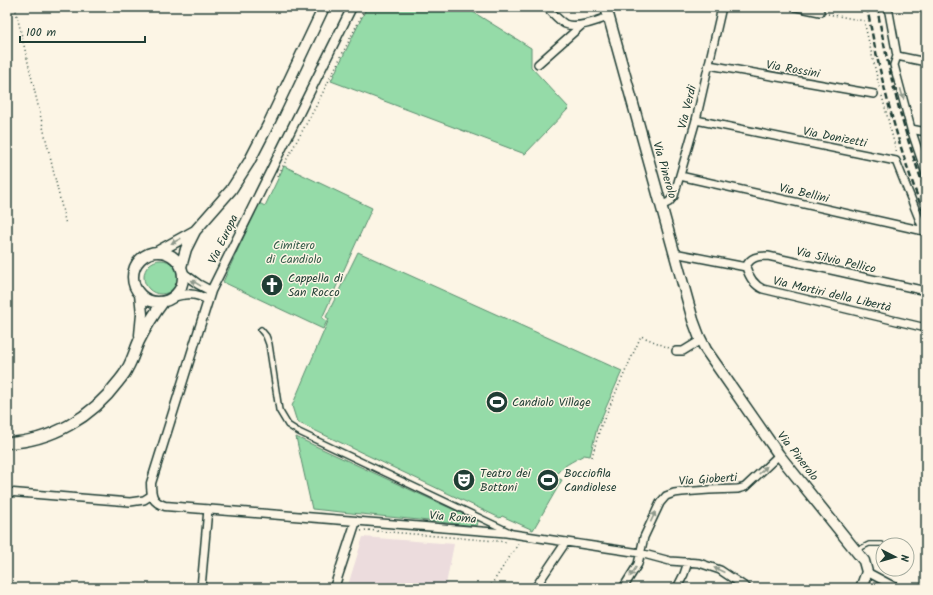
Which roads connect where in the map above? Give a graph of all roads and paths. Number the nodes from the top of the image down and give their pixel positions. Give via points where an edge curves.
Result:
1 (15, 7) edge
2 (324, 7) edge
3 (352, 7) edge
4 (546, 7) edge
5 (722, 7) edge
6 (796, 7) edge
7 (888, 7) edge
8 (551, 10) edge
9 (607, 12) edge
10 (820, 12) joint
11 (582, 25) junction
12 (897, 56) junction
13 (926, 62) edge
14 (538, 64) dead end
15 (709, 65) junction
16 (874, 94) dead end
17 (696, 120) junction
18 (911, 129) junction
19 (926, 132) edge
20 (896, 161) junction
21 (926, 174) edge
22 (680, 176) junction
23 (661, 206) junction
24 (66, 225) dead end
25 (195, 232) junction
26 (157, 252) junction
27 (674, 253) junction
28 (746, 267) junction
29 (182, 270) junction
30 (211, 291) junction
31 (926, 291) edge
32 (140, 294) junction
33 (173, 297) junction
34 (208, 300) junction
35 (163, 302) junction
36 (926, 328) edge
37 (261, 330) dead end
38 (701, 340) junction
39 (139, 341) junction
40 (676, 351) joint
41 (7, 443) edge
42 (779, 455) junction
43 (592, 457) dead end
44 (7, 492) edge
45 (152, 495) junction
46 (208, 509) junction
47 (356, 521) junction
48 (360, 531) dead end
49 (515, 534) junction
50 (523, 535) junction
51 (512, 542) dead end
52 (566, 542) junction
53 (875, 544) edge
54 (856, 551) junction
55 (640, 554) junction
56 (688, 562) junction
57 (867, 572) junction
58 (201, 588) edge
59 (334, 588) edge
60 (489, 588) edge
61 (535, 588) edge
62 (623, 588) edge
63 (677, 588) edge
64 (747, 588) edge
65 (861, 588) edge
66 (897, 588) edge

1 - 24 path
2 - 25 main road via 249,162 231,190
3 - 30 street, Via Europa
4 - 8 street
5 - 15 street, Via Verdi
6 - 10 street
7 - 12 street
8 - 11 street via 565,24
9 - 11 street
9 - 23 main road, Via Pinerolo
10 - 20 path via 864,21 898,155
11 - 14 street
12 - 13 street
12 -> 18 street via 894,65
15 - 16 street, Via Rossini
15 - 17 street, Via Verdi
17 - 20 street, Via Donizetti
17 - 22 street, Via Verdi
18 - 19 street
18 - 21 street
20 - 22 street, Via Bellini via 924,231
22 - 23 street, Via Verdi via 674,196
23 - 27 main road, Via Pinerolo
25 -> 26 main road
25 - 29 main road via 186,249
26 - 29 main road via 177,260
26 - 32 main road via 150,253 137,262 133,278
27 - 28 street
27 - 38 main road, Via Pinerolo
28 - 31 street, Via Silvio Pellico via 757,256 768,256
28 - 36 street, Via Martiri della Libertà via 754,283 763,289
30 -> 29 street
29 - 33 main road via 181,286
30 - 34 street, Via Europa
32 - 35 main road via 154,302
32 - 39 main road via 142,314
33 - 34 street via 193,294
33 - 35 main road
34 - 45 street, Via Europa via 151,483
35 - 39 main road
37 - 49 street via 270,344 279,410 288,425
38 - 40 street via 683,351
38 - 42 main road, Via Pinerolo
39 - 41 main road via 127,369 93,410 69,426 47,436
40 - 43 path via 641,336 600,428
42 - 54 main road, Via Pinerolo
55 -> 42 street, Via Gioberti via 652,519 666,496 682,492 745,487
44 - 45 street via 130,502 144,500
45 - 46 street, Via Roma via 158,504 165,506
46 - 47 street, Via Roma
46 - 58 street
47 - 49 street, Via Roma
47 - 59 street
48 - 51 path
49 - 50 street, Via Roma
50 - 52 street, Via Roma
50 - 60 path
52 - 55 street, Via Roma
52 - 61 street
53 - 54 lane via 869,544
54 - 57 main road, Via Pinerolo via 864,561
55 - 56 street, Via Roma
55 -> 62 street via 638,564
56 - 63 street
64 -> 56 street, Via Roma via 720,570
57 - 65 main road
57 - 66 street

